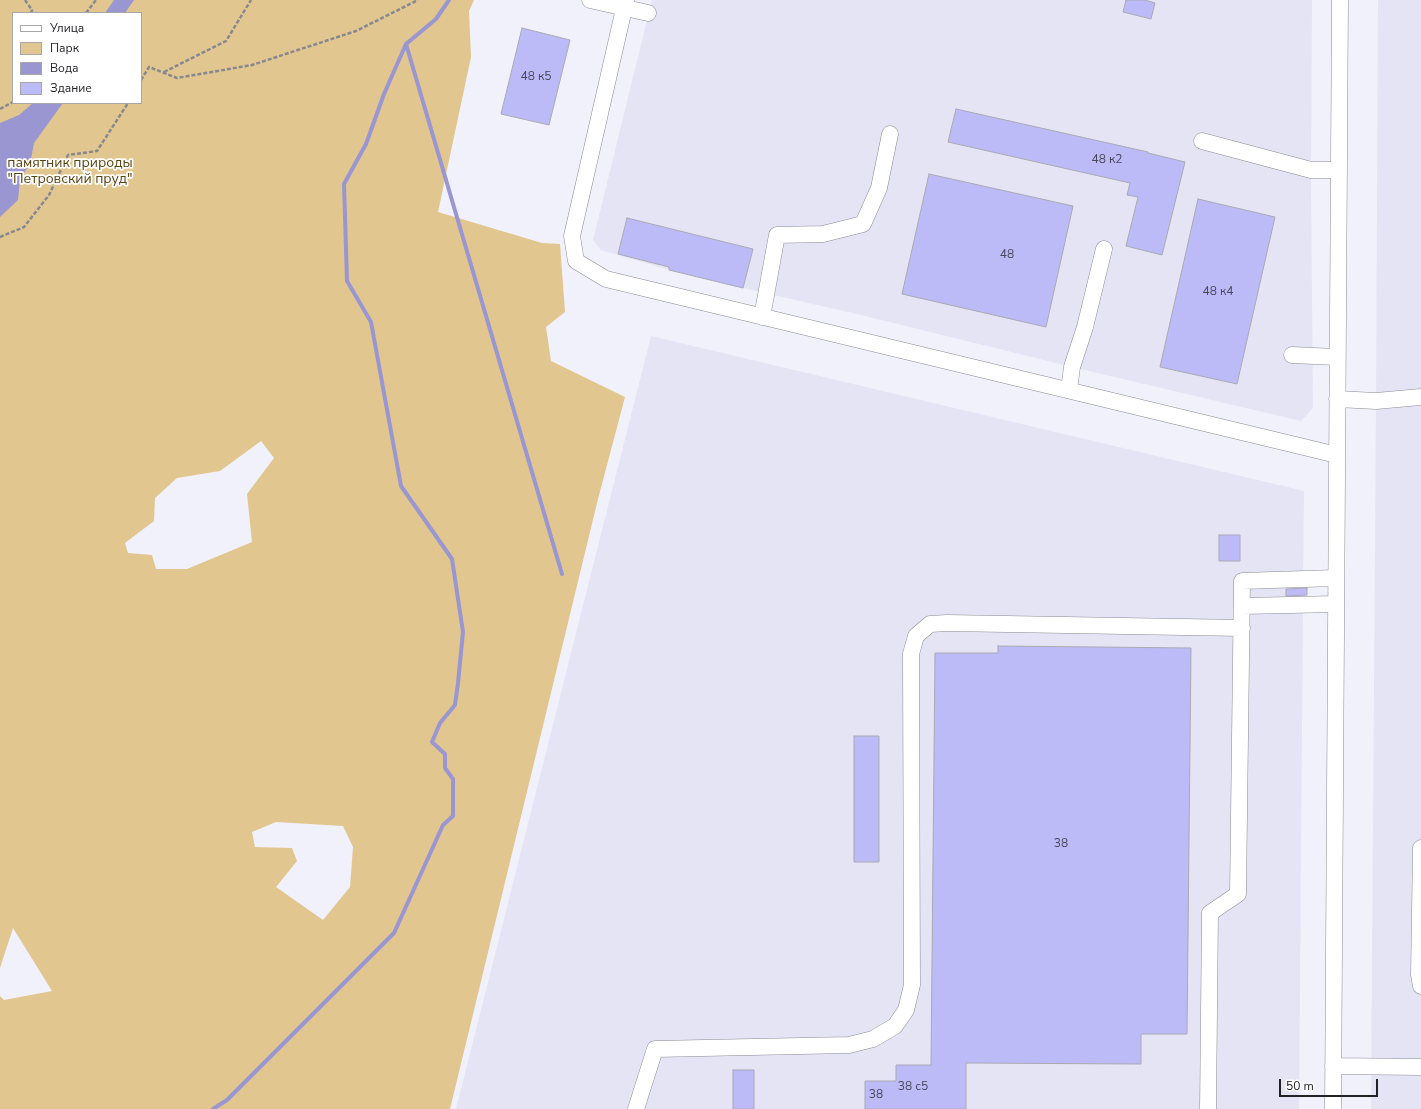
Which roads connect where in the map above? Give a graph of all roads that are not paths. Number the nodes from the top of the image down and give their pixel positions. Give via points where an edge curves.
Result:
1 (590, 0) edge
2 (1340, 0) edge
3 (625, 4) edge
4 (648, 13) dead end
5 (890, 134) dead end
6 (1202, 141) dead end
7 (1339, 170) junction
8 (1104, 249) dead end
9 (762, 316) junction
10 (1292, 355) dead end
11 (1337, 357) junction
12 (1069, 390) junction
13 (1421, 397) edge
14 (1337, 399) junction
15 (1337, 455) junction
16 (1336, 578) junction
17 (1336, 604) junction
18 (1242, 606) junction
19 (1242, 628) junction
20 (1421, 848) edge
21 (1421, 986) edge
22 (1333, 1066) junction
23 (1421, 1067) edge
24 (636, 1109) edge
25 (1208, 1109) edge
26 (1333, 1109) edge

1 - 3 street
2 - 7 street
3 - 4 street
3 - 9 street via 572,236 576,261 606,279
5 - 9 street via 879,188 863,224 823,234 777,235
6 - 7 street via 1311,170
7 - 11 street
8 - 12 street via 1085,327 1072,367
9 - 12 street
10 - 11 street
11 - 14 street
12 - 15 street
13 - 14 street via 1376,401
14 - 15 street
15 - 16 street
16 - 17 street
16 - 18 street via 1242,581
17 - 18 street
17 - 22 street
18 - 19 street
19 - 24 street via 947,622 930,624 916,636 911,654 912,985 906,1010 894,1026 873,1039 849,1045 655,1049
19 - 25 street via 1238,894 1210,913
20 - 21 street
22 - 23 street
22 - 26 street

